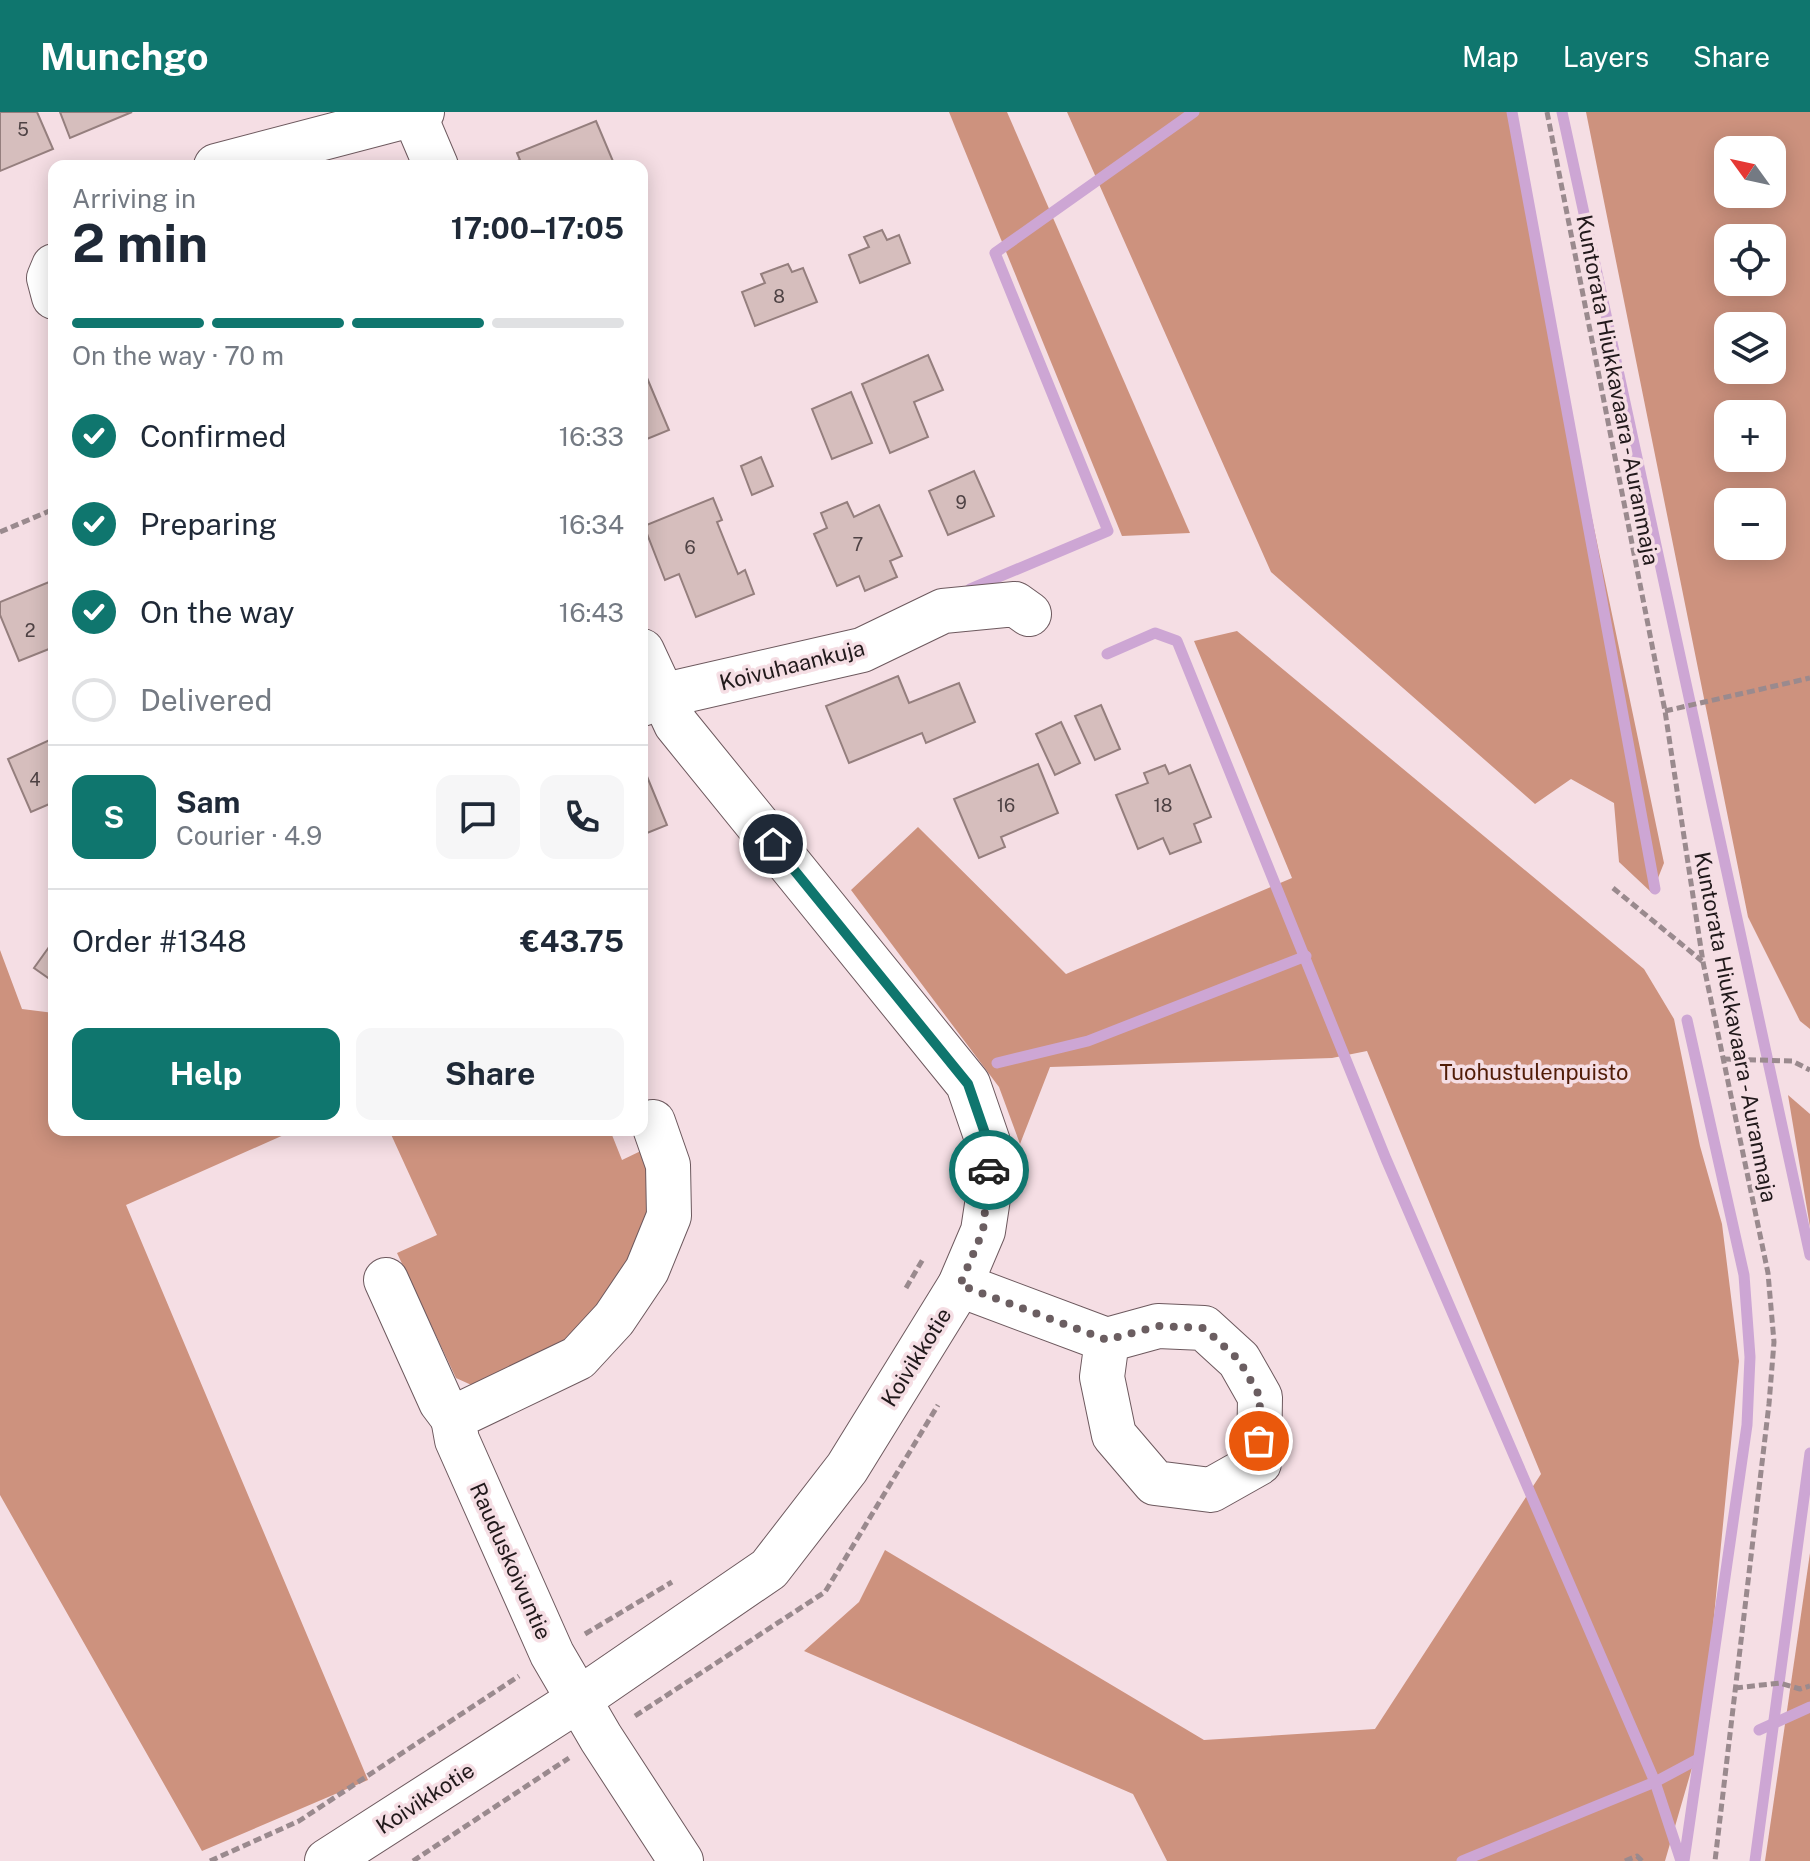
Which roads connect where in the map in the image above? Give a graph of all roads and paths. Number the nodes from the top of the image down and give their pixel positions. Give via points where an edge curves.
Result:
1 (1547, 112) edge
2 (416, 113) edge
3 (239, 160) edge
4 (434, 160) edge
5 (48, 512) edge
6 (0, 532) edge
7 (1029, 614) dead end
8 (1810, 678) edge
9 (648, 680) edge
10 (652, 700) edge
11 (1665, 711) junction
12 (1613, 888) dead end
13 (1703, 962) junction
14 (1724, 1059) junction
15 (1810, 1070) edge
16 (653, 1122) dead end
17 (925, 1257) dead end
18 (386, 1280) dead end
19 (960, 1285) junction
20 (901, 1295) dead end
21 (1107, 1340) dead end
22 (453, 1418) junction
23 (673, 1582) dead end
24 (552, 1654) junction
25 (1810, 1686) edge
26 (1735, 1688) junction
27 (578, 1700) junction
28 (210, 1861) edge
29 (327, 1861) edge
30 (681, 1861) edge
31 (1625, 1861) edge
32 (1642, 1861) edge
33 (1715, 1861) edge

1 - 11 path, Kuntorata Hiukkavaara - Auranmaja
2 - 3 street
2 - 4 street
5 - 6 path
7 - 10 street, Koivuhaankuja via 1015,604 943,611 862,650
8 - 11 path
9 - 10 street, Koivikkotie
10 - 19 street, Koivikkotie via 968,1084 988,1142 990,1185 983,1231
11 - 13 path, Kuntorata Hiukkavaara - Auranmaja
12 - 13 path
13 - 14 path, Kuntorata Hiukkavaara - Auranmaja
14 - 15 path via 1792,1061
14 - 26 path, Kuntorata Hiukkavaara - Auranmaja via 1768,1273 1774,1342
16 - 22 street via 668,1165 669,1216 647,1270 614,1319 578,1358
17 - 20 path
18 - 22 street, Rauduskoivuntie
19 - 21 street
19 - 27 street, Koivikkotie via 847,1468 769,1569
22 - 24 street, Rauduskoivuntie via 457,1440
23 - 24 path
24 - 27 street, Rauduskoivuntie
24 - 28 path via 299,1821
25 - 26 path
26 - 33 path, Kuntorata Hiukkavaara - Auranmaja
27 - 29 street, Koivikkotie
27 - 30 street, Rauduskoivuntie
31 - 32 path via 1637,1856

